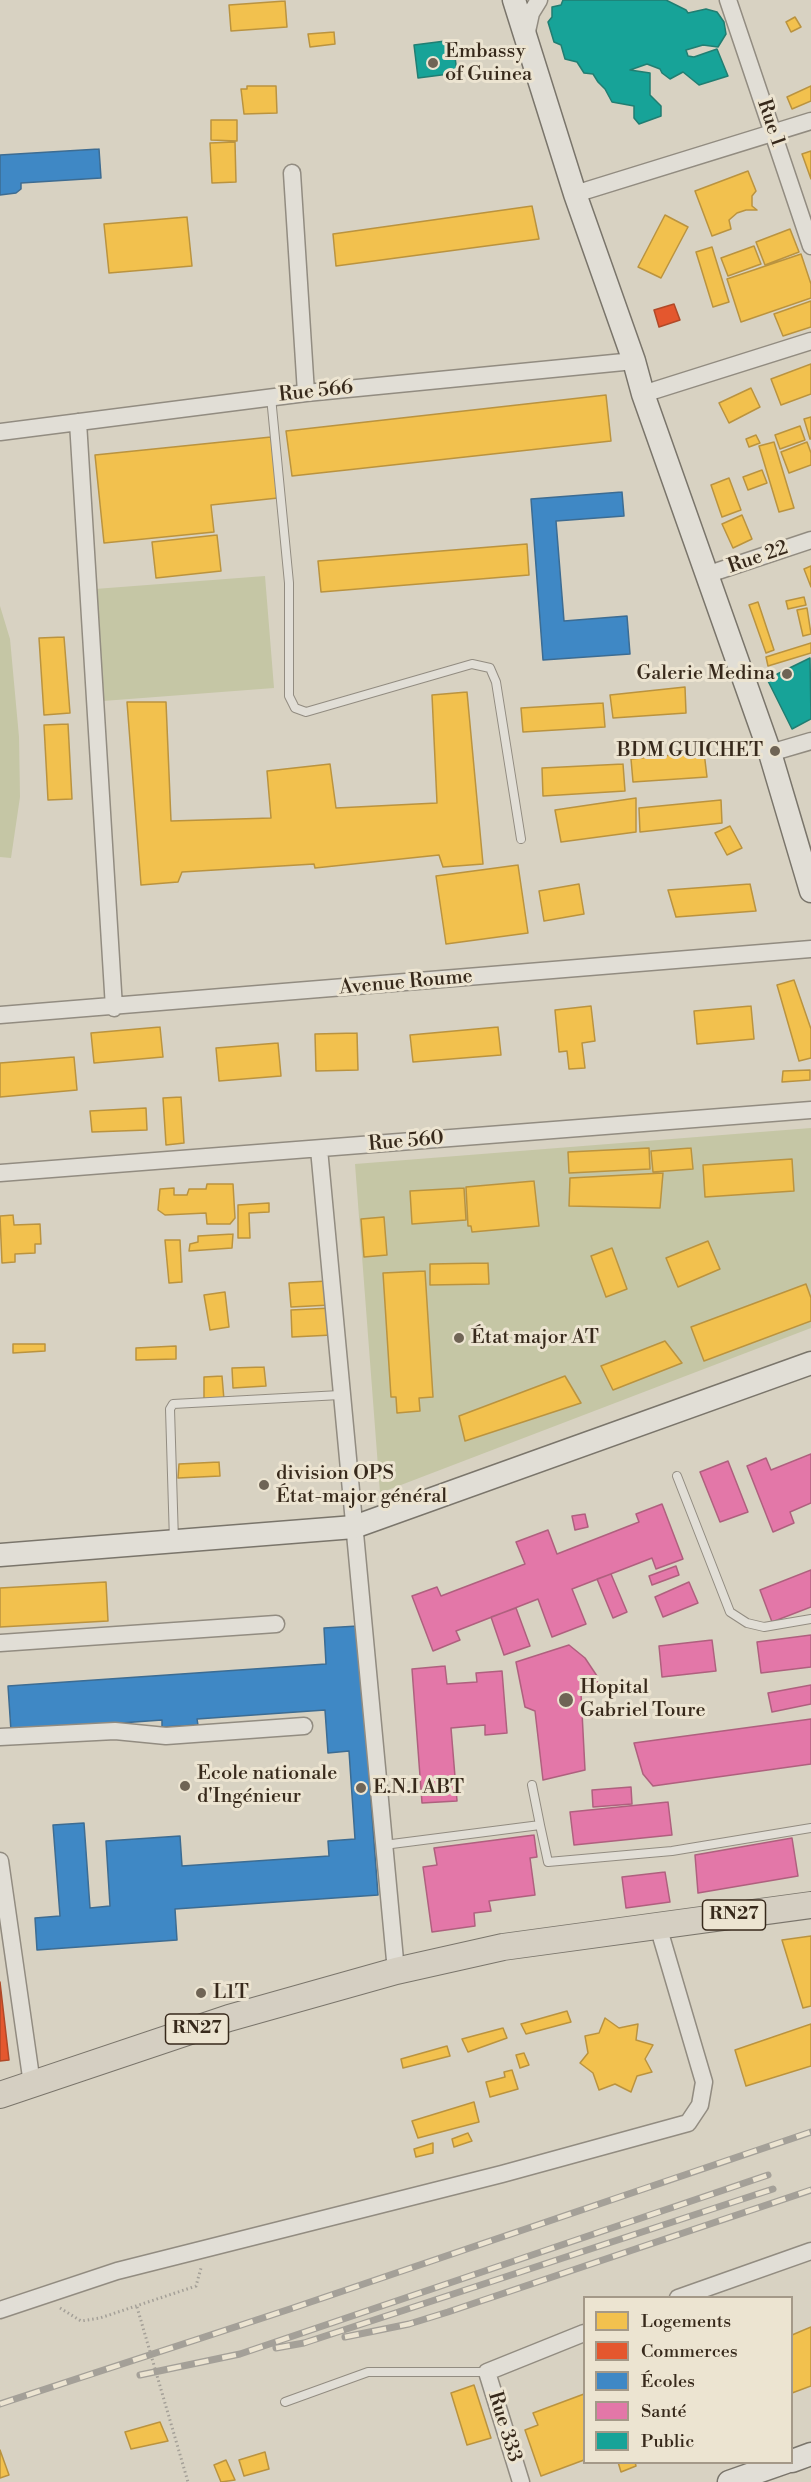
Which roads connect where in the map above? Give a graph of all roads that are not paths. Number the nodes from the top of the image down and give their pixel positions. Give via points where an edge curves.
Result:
1 (514, 0) edge
2 (540, 0) edge
3 (728, 0) edge
4 (526, 36) junction
5 (811, 121) edge
6 (773, 133) junction
7 (292, 173) dead end
8 (575, 194) junction
9 (811, 246) edge
10 (811, 340) edge
11 (634, 361) junction
12 (306, 393) junction
13 (643, 394) junction
14 (271, 397) junction
15 (78, 422) junction
16 (0, 432) edge
17 (811, 540) edge
18 (706, 575) junction
19 (811, 741) edge
20 (770, 753) junction
21 (521, 839) dead end
22 (811, 891) edge
23 (811, 949) edge
24 (114, 1008) junction
25 (0, 1015) edge
26 (811, 1110) edge
27 (319, 1149) junction
28 (0, 1173) edge
29 (811, 1363) edge
30 (340, 1395) junction
31 (677, 1476) dead end
32 (354, 1527) junction
33 (174, 1541) junction
34 (0, 1555) edge
35 (811, 1619) edge
36 (276, 1624) dead end
37 (0, 1643) edge
38 (304, 1726) dead end
39 (0, 1737) edge
40 (532, 1785) dead end
41 (540, 1825) junction
42 (811, 1828) edge
43 (384, 1845) junction
44 (0, 1861) edge
45 (811, 1905) edge
46 (658, 1926) junction
47 (396, 1971) junction
48 (32, 2084) junction
49 (0, 2095) edge
50 (811, 2252) edge
51 (684, 2296) edge
52 (0, 2310) edge
53 (583, 2334) edge
54 (487, 2372) junction
55 (285, 2402) dead end
56 (811, 2454) edge
57 (793, 2461) edge
58 (783, 2464) edge
59 (521, 2482) edge
60 (729, 2482) edge

1 - 4 main road
2 - 4 street via 531,13
3 - 6 street, Rue 1
4 - 8 main road
5 - 6 street
6 - 8 street
6 - 9 street, Rue 1
7 - 12 street
8 - 11 main road
10 - 13 street
11 - 12 street, Rue 566
11 - 13 main road
12 - 14 street, Rue 566
13 - 18 main road
14 - 15 street, Rue 566
14 - 21 lane via 289,583 289,696 295,708 306,712 472,664 490,668 496,682
15 - 16 street, Rue 566
15 - 24 street
17 - 18 street, Rue 22
18 - 20 main road
19 - 20 street
20 - 22 main road
23 - 24 street, Avenue Roume
24 - 25 street, Avenue Roume
26 - 27 street, Rue 560
27 - 28 street, Rue 560
27 - 30 street
29 - 32 main road
30 - 32 street
30 - 33 lane via 173,1404 170,1409
31 - 35 lane via 730,1612 747,1623 764,1627
32 - 33 main road
32 - 43 street
33 - 34 main road
36 - 37 street
38 - 39 street via 166,1736 115,1731
40 - 41 lane
41 - 42 lane via 548,1862 672,1851
41 - 43 lane
43 - 47 street
44 - 48 street
45 - 46 main road, RN27
46 - 47 main road, RN27 via 503,1947
46 - 52 street via 704,2082 700,2105 688,2123 117,2271
47 - 48 main road, RN27 via 229,2018
48 - 49 main road, RN27
50 - 51 street
53 - 54 street
54 - 55 lane via 368,2372
54 - 59 street, Rue 333
56 - 57 main road
58 - 60 main road

